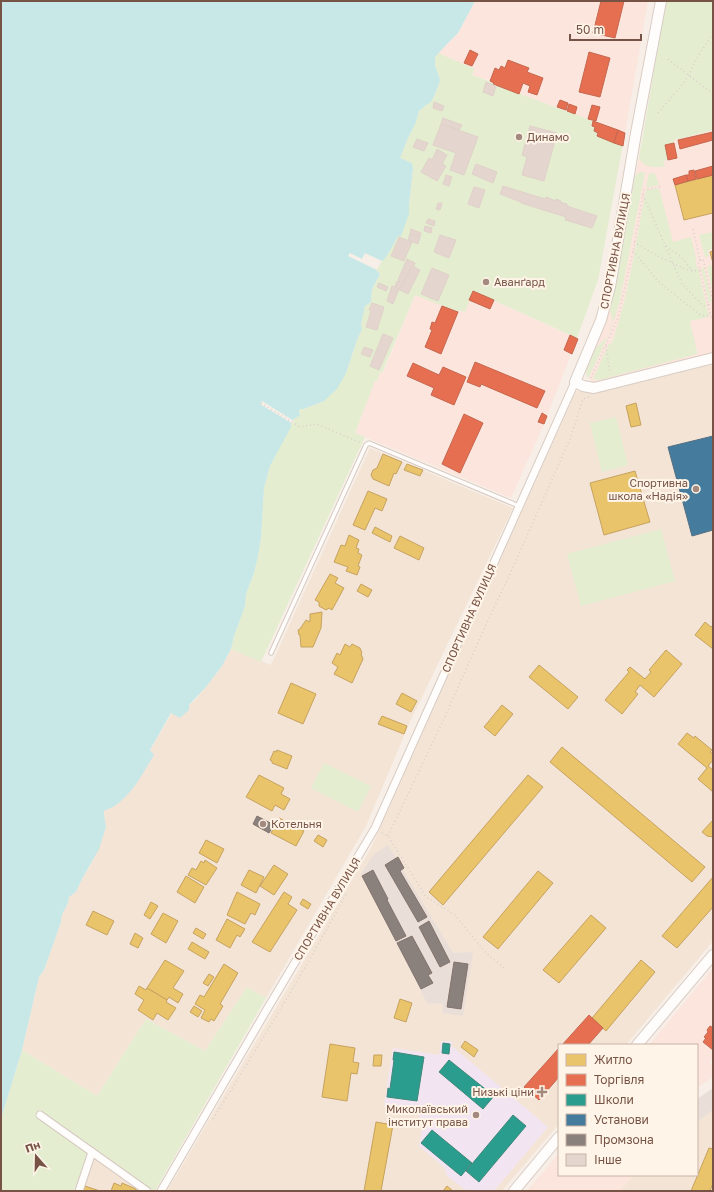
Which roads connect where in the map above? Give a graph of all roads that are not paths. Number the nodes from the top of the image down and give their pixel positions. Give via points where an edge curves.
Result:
1 (661, 1) edge
2 (713, 358) edge
3 (575, 382) junction
4 (519, 506) junction
5 (271, 653) dead end
6 (713, 954) edge
7 (638, 1044) edge
8 (40, 1115) dead end
9 (558, 1138) edge
10 (92, 1152) junction
11 (79, 1191) edge
12 (147, 1191) edge
13 (162, 1191) edge
14 (514, 1191) edge

1 - 3 street, СПОРТИВНА ВУЛИЦЯ via 610,287 601,320
2 - 3 street via 606,386 594,388
3 - 4 street, СПОРТИВНА ВУЛИЦЯ
4 - 5 lane via 371,444 366,445
4 - 13 street, СПОРТИВНА ВУЛИЦЯ via 375,828
6 - 7 street
8 - 10 street
9 - 14 street
10 - 11 street
10 - 12 street

